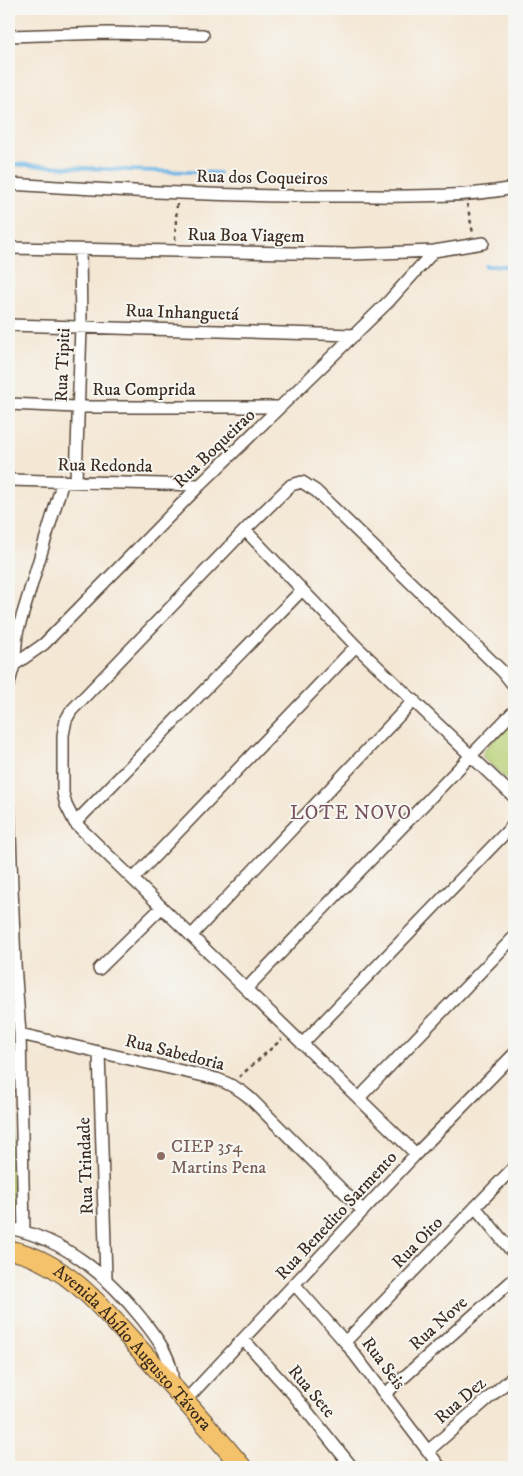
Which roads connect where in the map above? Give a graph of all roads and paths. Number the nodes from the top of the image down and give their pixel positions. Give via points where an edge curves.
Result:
1 (203, 35) dead end
2 (9, 36) edge
3 (9, 184) edge
4 (514, 188) edge
5 (177, 193) junction
6 (466, 193) junction
7 (479, 244) joint
8 (9, 248) edge
9 (80, 250) junction
10 (175, 251) junction
11 (434, 251) junction
12 (9, 325) edge
13 (81, 326) junction
14 (355, 335) junction
15 (9, 404) edge
16 (78, 407) junction
17 (280, 407) junction
18 (9, 480) edge
19 (63, 481) junction
20 (76, 481) junction
21 (200, 485) junction
22 (245, 530) junction
23 (302, 590) junction
24 (356, 646) junction
25 (14, 665) junction
26 (9, 683) edge
27 (514, 686) edge
28 (414, 700) junction
29 (514, 711) edge
30 (470, 755) junction
31 (514, 797) edge
32 (9, 809) edge
33 (75, 823) junction
34 (514, 824) edge
35 (133, 879) junction
36 (162, 907) junction
37 (191, 936) junction
38 (514, 937) edge
39 (12, 967) edge
40 (100, 969) dead end
41 (246, 989) junction
42 (290, 1032) junction
43 (20, 1034) junction
44 (302, 1044) junction
45 (99, 1052) junction
46 (514, 1054) edge
47 (230, 1084) junction
48 (359, 1098) junction
49 (416, 1154) junction
50 (514, 1167) edge
51 (475, 1207) junction
52 (363, 1211) junction
53 (9, 1228) edge
54 (24, 1232) junction
55 (9, 1250) edge
56 (514, 1254) edge
57 (106, 1278) junction
58 (514, 1278) edge
59 (294, 1285) junction
60 (243, 1339) junction
61 (345, 1342) junction
62 (514, 1376) edge
63 (180, 1394) junction
64 (385, 1394) junction
65 (428, 1451) junction
66 (242, 1467) edge
67 (352, 1467) edge
68 (440, 1467) edge

1 - 2 street
3 - 5 street, Rua dos Coqueiros
4 - 6 street, Rua dos Coqueiros
5 - 6 street, Rua dos Coqueiros via 265,196
5 - 10 path
6 - 7 path via 469,219
7 - 11 street, Rua Boa Viagem
8 - 9 street, Rua Boa Viagem
9 - 10 street, Rua Boa Viagem
9 - 13 street, Rua Tipiti
10 - 11 street, Rua Boa Viagem via 353,254
11 - 14 street, Rua Boqueirao via 390,302
12 - 13 street, Rua Inhanguetá
13 - 14 street, Rua Inhanguetá
13 - 16 street, Rua Tipiti
14 - 17 street, Rua Boqueirao
15 - 16 street, Rua Comprida
16 - 17 street, Rua Comprida
16 - 20 street, Rua Tipiti
17 - 21 street, Rua Boqueirao
18 - 19 street, Rua Redonda
19 - 20 street, Rua Redonda
19 - 25 street via 17,633
20 - 21 street, Rua Redonda
21 - 25 street, Rua Boqueirao via 44,644
22 - 23 street
22 - 27 street via 292,485 308,484
22 - 33 street via 70,710 63,735 63,793
23 - 24 street
23 - 33 street
24 - 28 street
24 - 35 street
25 - 26 street
28 - 30 street
28 - 37 street
29 - 30 street
30 - 31 street
30 - 41 street
32 - 39 street
33 - 35 street
34 - 44 street
35 - 36 street
36 - 37 street
36 - 40 street
37 - 41 street
38 - 48 street
39 - 43 street
41 - 42 street
42 - 44 street
42 - 47 path
43 - 45 street, Rua Sabedoria
43 - 54 street
44 - 48 street
45 - 47 street, Rua Sabedoria
45 - 57 street, Rua Trindade
46 - 49 street, Rua Benedito Sarmento
47 - 52 street, Rua Sabedoria via 245,1094
48 - 49 street
49 - 52 street, Rua Benedito Sarmento
50 - 51 street, Rua Oito
51 - 56 street
51 - 61 street, Rua Oito
52 - 59 street, Rua Benedito Sarmento
53 - 54 street
54 - 57 street via 68,1250
55 - 63 main road, Avenida Abílio Augusto Távora via 37,1260 79,1286
57 - 63 street via 135,1310 163,1349
58 - 64 street, Rua Nove
59 - 60 street, Rua Benedito Sarmento
59 - 61 street, Rua Seis
60 - 63 street, Rua Benedito Sarmento
60 - 67 street, Rua Sete via 294,1394
61 - 64 street, Rua Seis
62 - 65 street, Rua Dez
63 - 66 main road, Avenida Abílio Augusto Távora
64 - 65 street, Rua Seis
65 - 68 street, Rua Seis

